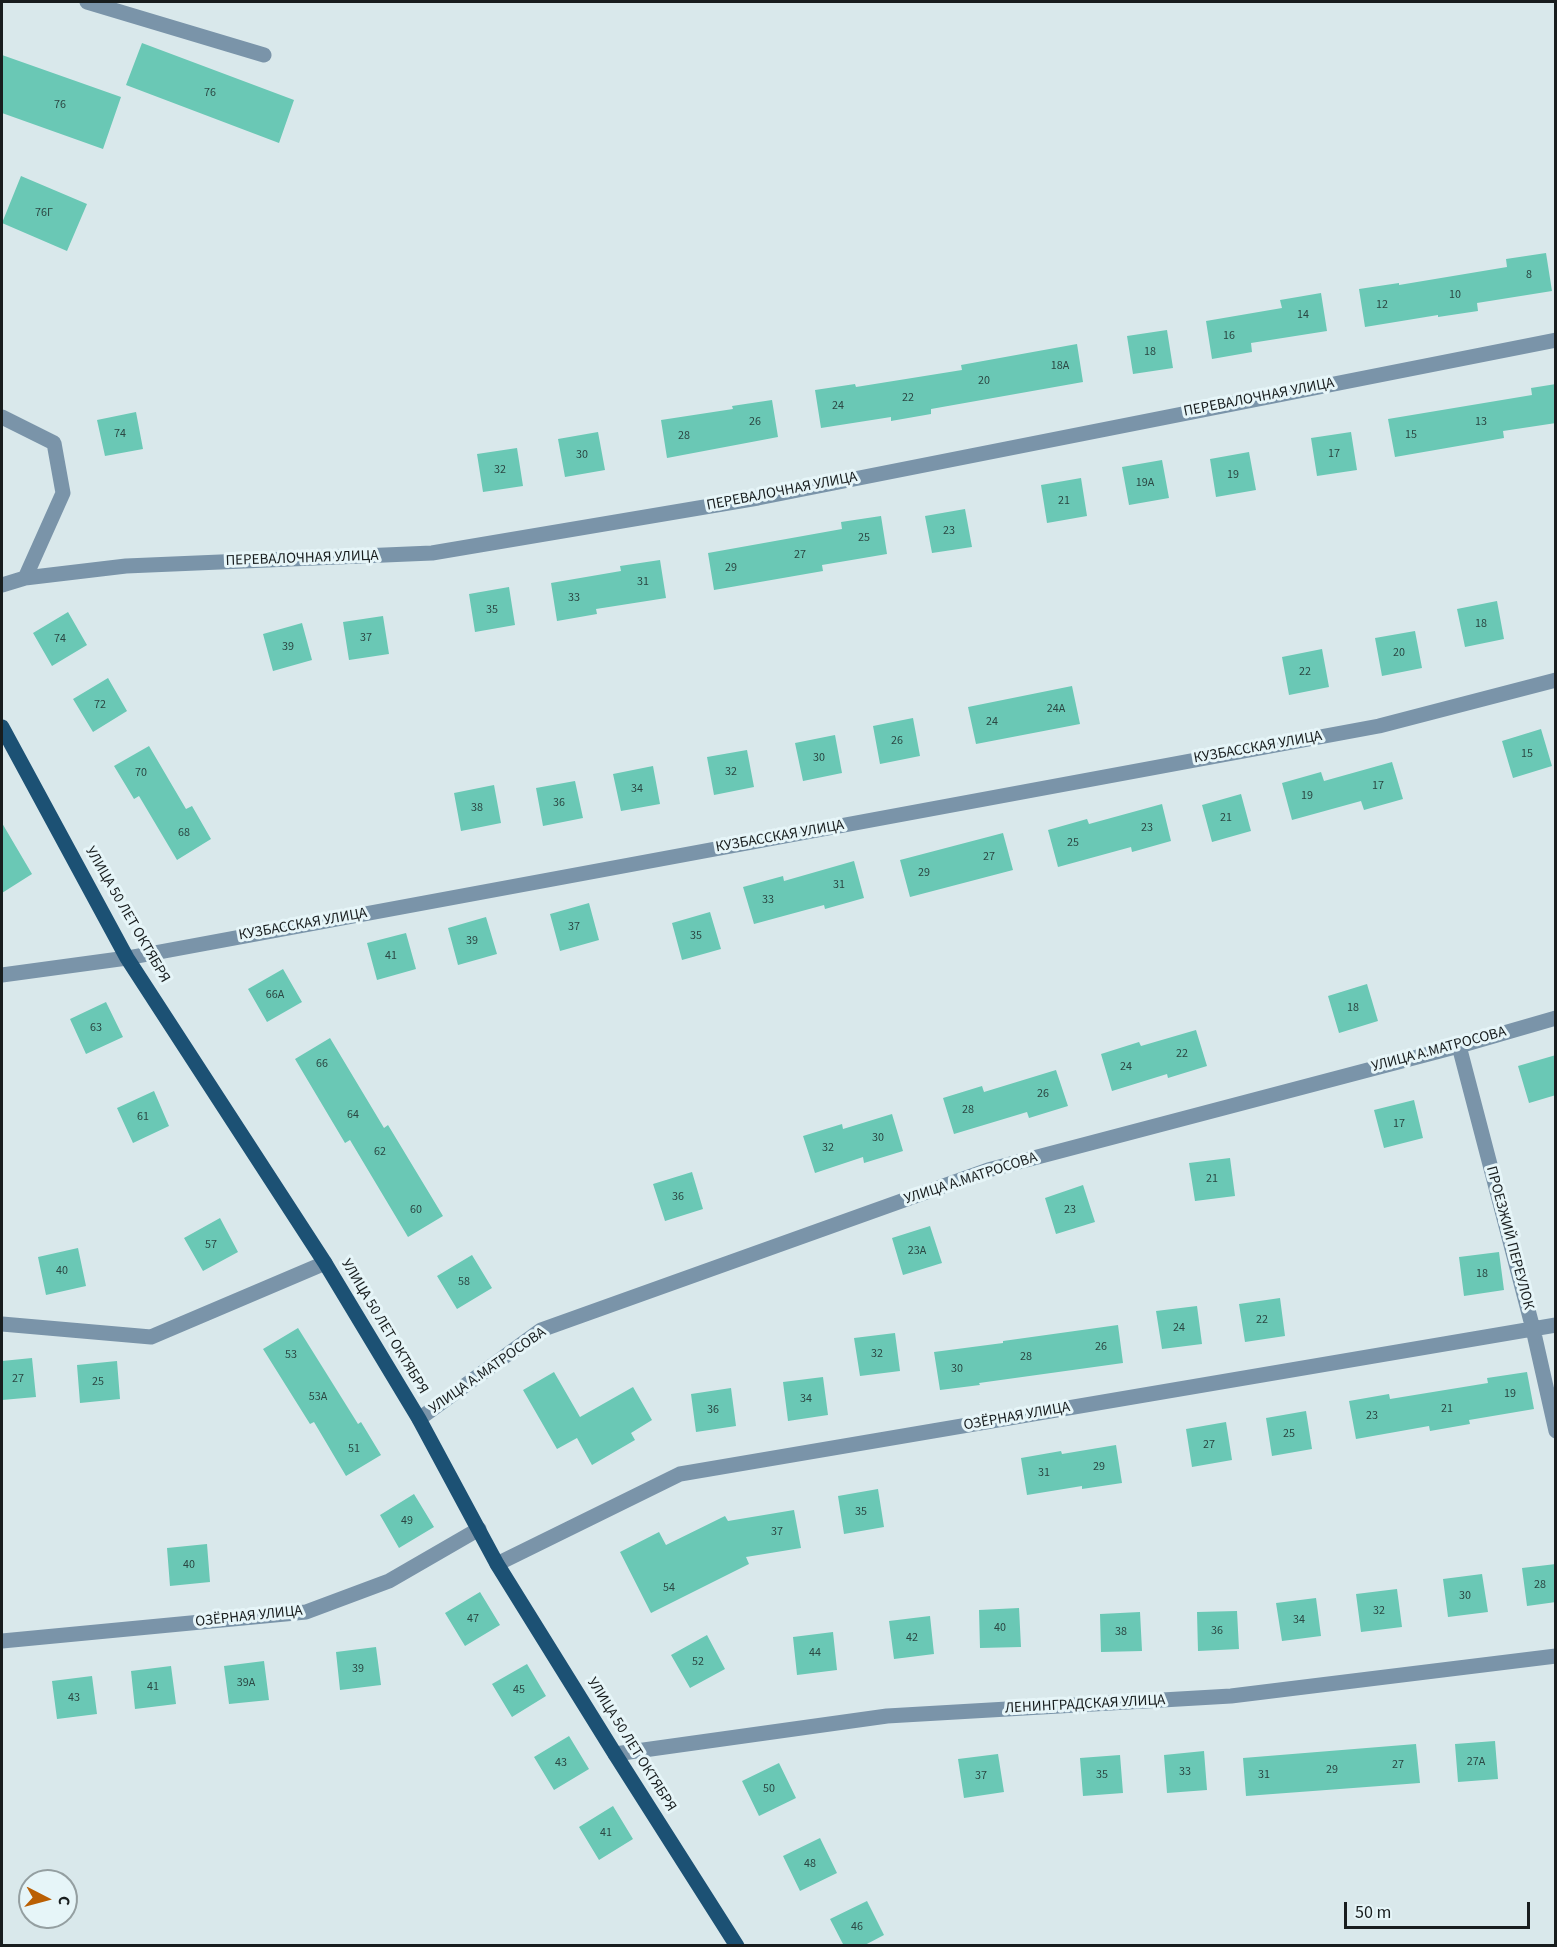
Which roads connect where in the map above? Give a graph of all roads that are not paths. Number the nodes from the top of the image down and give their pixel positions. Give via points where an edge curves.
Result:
1 (87, 2) edge
2 (264, 55) dead end
3 (1556, 340) edge
4 (2, 417) edge
5 (25, 578) junction
6 (2, 585) edge
7 (1556, 680) edge
8 (2, 727) edge
9 (127, 958) junction
10 (2, 975) edge
11 (1556, 1018) edge
12 (1459, 1046) junction
13 (325, 1263) junction
14 (2, 1324) edge
15 (1556, 1325) edge
16 (1533, 1329) junction
17 (418, 1419) junction
18 (1556, 1431) edge
19 (479, 1529) junction
20 (497, 1564) junction
21 (2, 1641) edge
22 (1556, 1656) edge
23 (615, 1754) junction
24 (737, 1946) edge

1 - 2 street
3 - 5 street, ПЕРЕВАЛОЧНАЯ УЛИЦА via 758,498 432,553 126,566
4 - 5 street via 54,443 63,493
5 - 6 street, ПЕРЕВАЛОЧНАЯ УЛИЦА
7 - 9 street, КУЗБАССКАЯ УЛИЦА via 1379,726
8 - 9 main road, УЛИЦА 50 ЛЕТ ОКТЯБРЯ
9 - 10 street, КУЗБАССКАЯ УЛИЦА
9 - 13 main road, УЛИЦА 50 ЛЕТ ОКТЯБРЯ
11 - 12 street, УЛИЦА А.МАТРОСОВА
12 - 16 street, ПРОЕЗЖИЙ ПЕРЕУЛОК
12 - 17 street, УЛИЦА А.МАТРОСОВА via 988,1170 542,1330
13 - 14 street via 151,1337
13 - 17 main road, УЛИЦА 50 ЛЕТ ОКТЯБРЯ
15 - 16 street, ОЗЁРНАЯ УЛИЦА
16 - 18 street, ПРОЕЗЖИЙ ПЕРЕУЛОК
16 - 20 street, ОЗЁРНАЯ УЛИЦА via 680,1474
17 - 19 main road, УЛИЦА 50 ЛЕТ ОКТЯБРЯ
19 - 20 main road, УЛИЦА 50 ЛЕТ ОКТЯБРЯ
19 - 21 street, ОЗЁРНАЯ УЛИЦА via 388,1581 306,1612
20 - 23 main road, УЛИЦА 50 ЛЕТ ОКТЯБРЯ
22 - 23 street, ЛЕНИНГРАДСКАЯ УЛИЦА via 1231,1696 887,1716
23 - 24 main road, УЛИЦА 50 ЛЕТ ОКТЯБРЯ

